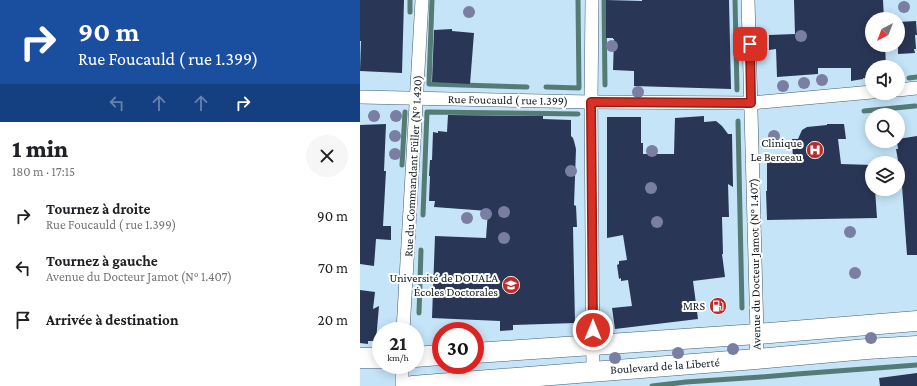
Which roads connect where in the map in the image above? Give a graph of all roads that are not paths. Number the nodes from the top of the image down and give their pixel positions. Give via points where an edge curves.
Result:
1 (422, 0) edge
2 (592, 0) edge
3 (748, 0) edge
4 (917, 88) edge
5 (905, 89) edge
6 (865, 93) edge
7 (360, 97) edge
8 (417, 98) junction
9 (591, 102) junction
10 (751, 103) junction
11 (404, 322) edge
12 (917, 322) edge
13 (757, 334) junction
14 (593, 345) junction
15 (917, 346) edge
16 (484, 352) edge
17 (360, 358) edge
18 (372, 358) edge
19 (756, 359) junction
20 (594, 372) junction
21 (402, 374) edge
22 (402, 386) edge
23 (412, 386) edge

1 - 8 street, Rue du Commandant Füller (N° 1.420)
2 - 9 street
3 - 10 street, Avenue du Docteur Jamot (N° 1.407)
4 - 5 street
6 - 10 street, Rue Foucauld ( rue 1.399)
7 - 8 street, Rue Foucauld ( rue 1.399)
8 - 9 street, Rue Foucauld ( rue 1.399)
8 - 11 street, Rue du Commandant Füller (N° 1.420)
9 - 10 street, Rue Foucauld ( rue 1.399)
9 - 14 street
10 - 13 street, Avenue du Docteur Jamot (N° 1.407)
12 - 13 main road
13 - 14 main road
13 - 19 street, Avenue du Docteur Jamot (N° 1.407)
14 - 16 main road
14 - 20 street
15 - 19 main road, Boulevard de la Liberté
17 - 18 main road
19 - 20 main road, Boulevard de la Liberté
20 - 23 main road, Boulevard de la Liberté
21 - 22 street

